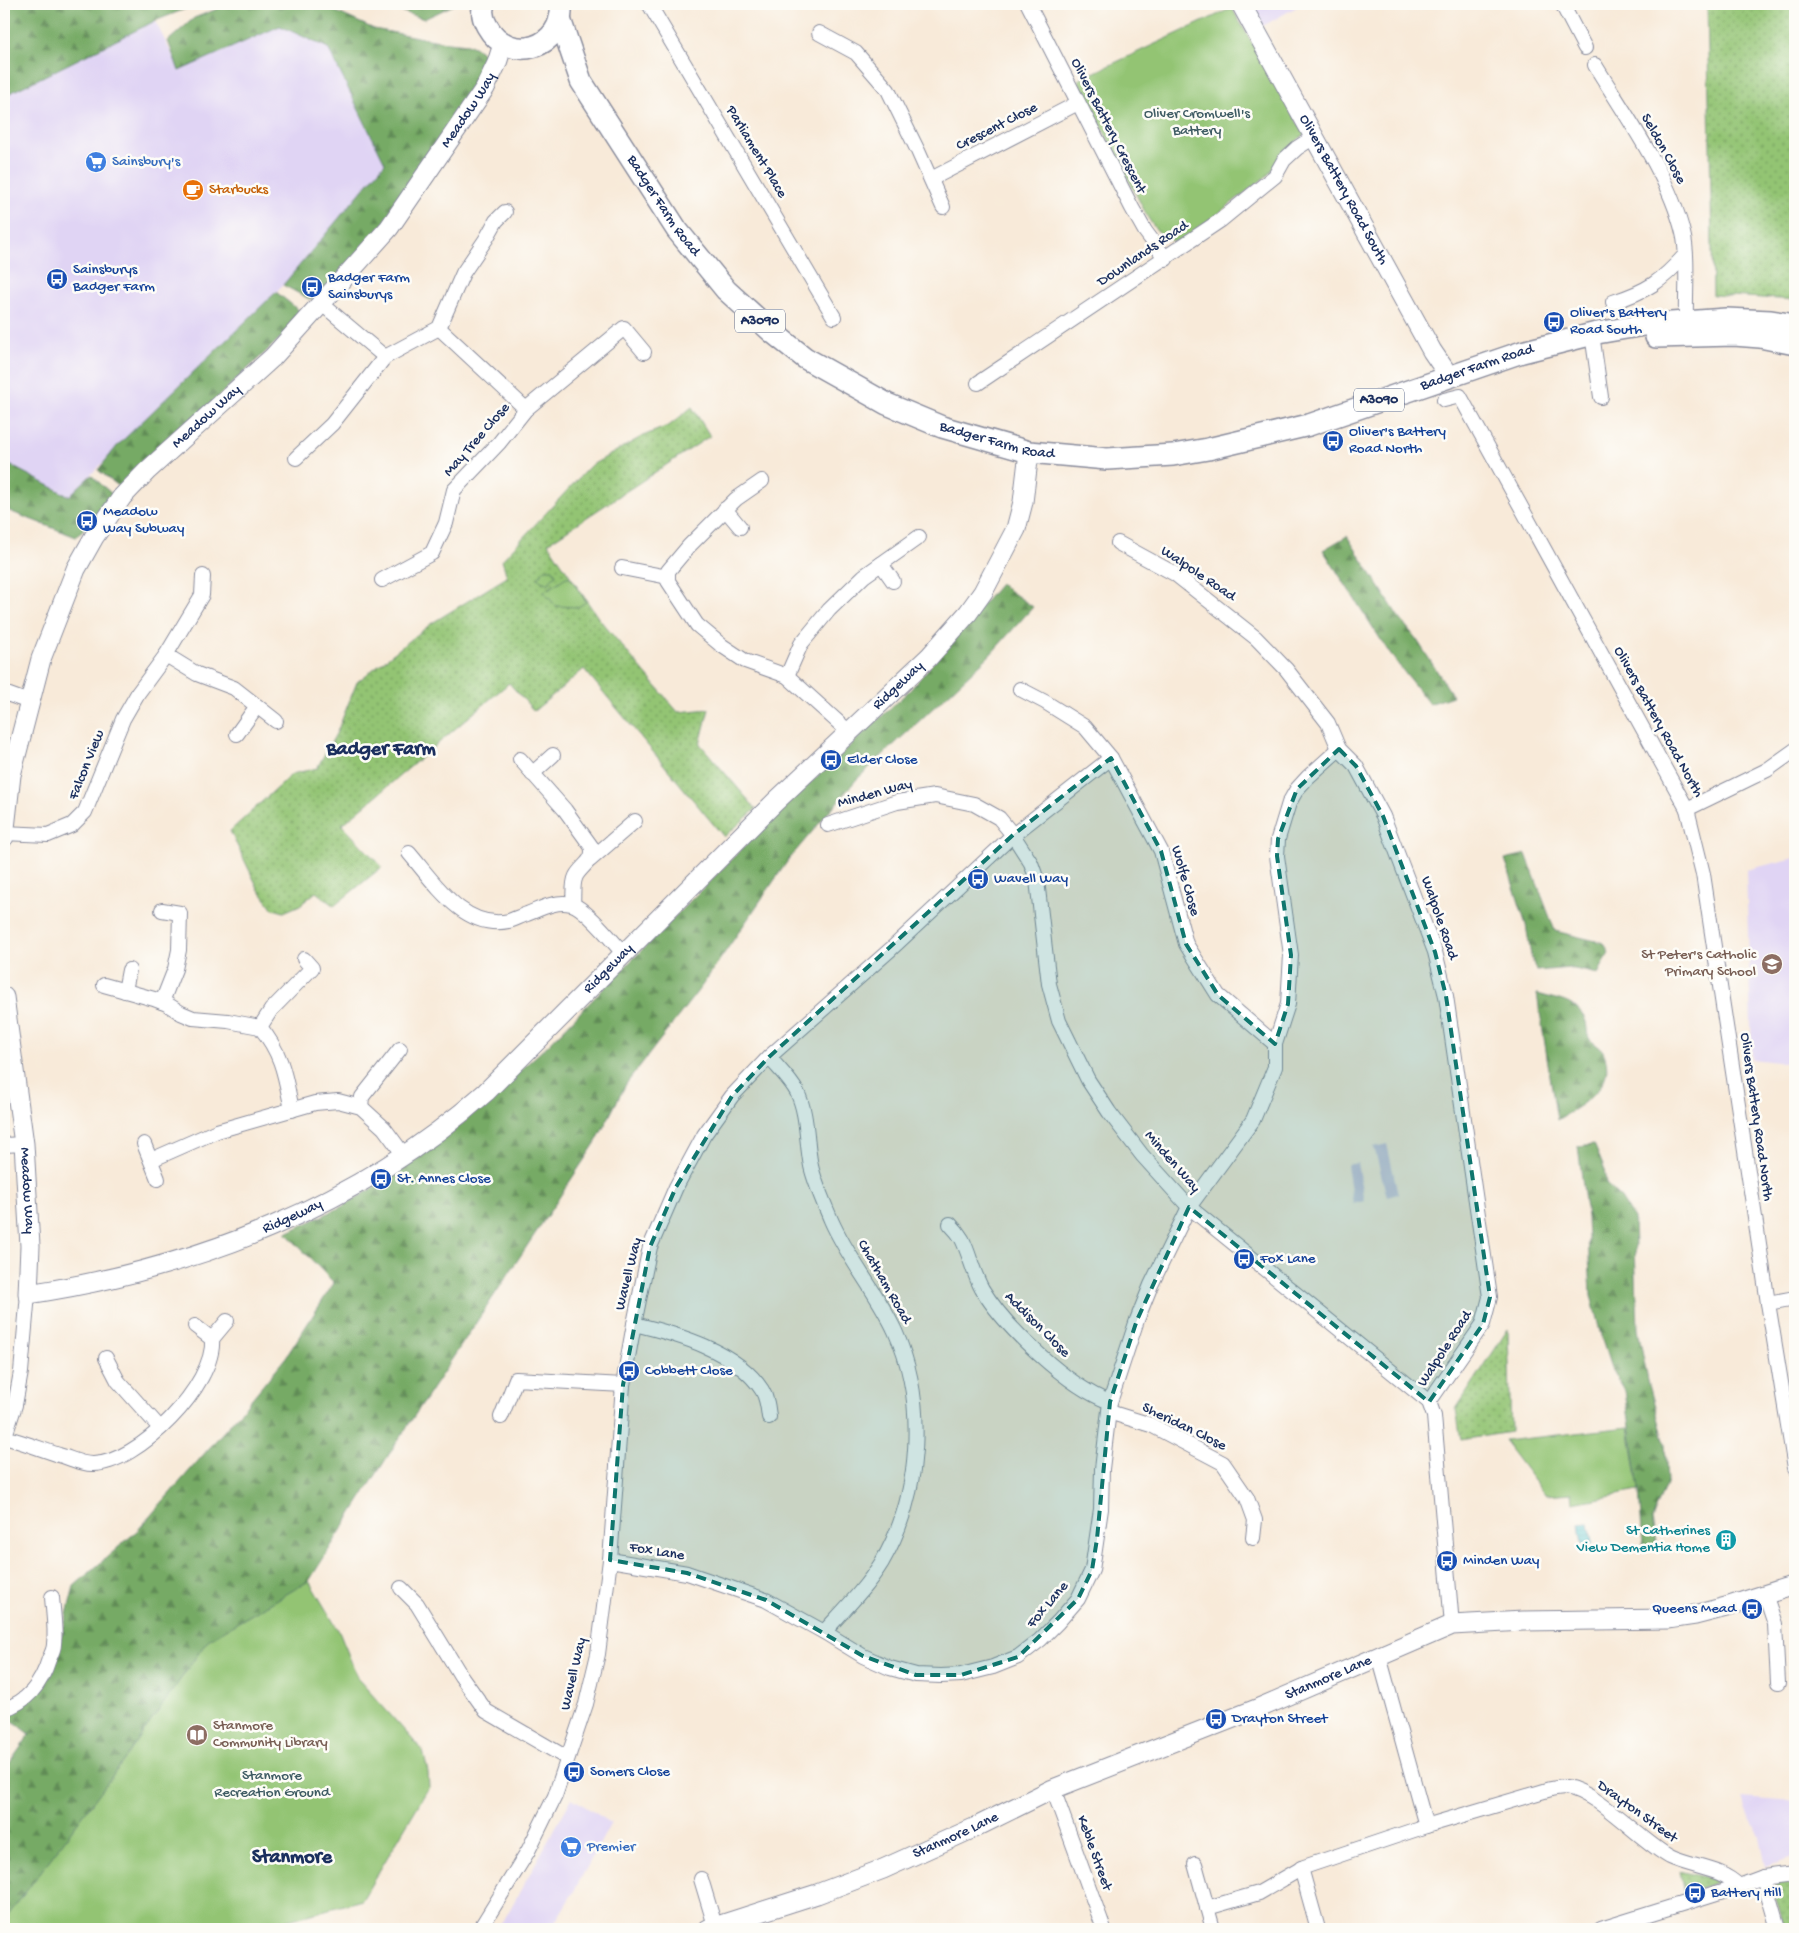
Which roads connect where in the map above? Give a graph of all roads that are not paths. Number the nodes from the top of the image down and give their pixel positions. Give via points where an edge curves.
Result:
1 (649, 4) edge
2 (1028, 4) edge
3 (1241, 4) edge
4 (1562, 4) edge
5 (482, 5) edge
6 (561, 11) edge
7 (819, 33) dead end
8 (542, 43) junction
9 (503, 44) junction
10 (1585, 48) dead end
11 (1595, 65) dead end
12 (581, 80) junction
13 (1078, 103) junction
14 (1314, 137) junction
15 (931, 180) junction
16 (942, 206) dead end
17 (505, 212) dead end
18 (1685, 255) junction
19 (1166, 258) junction
20 (1613, 302) dead end
21 (322, 304) junction
22 (834, 317) dead end
23 (1686, 321) junction
24 (1795, 325) edge
25 (439, 328) junction
26 (1734, 335) junction
27 (1592, 338) junction
28 (1795, 344) edge
29 (644, 352) dead end
30 (385, 357) junction
31 (1449, 376) junction
32 (978, 383) dead end
33 (1601, 397) dead end
34 (1444, 400) dead end
35 (526, 409) junction
36 (1029, 452) junction
37 (296, 458) dead end
38 (762, 480) dead end
39 (726, 509) junction
40 (740, 526) dead end
41 (919, 537) dead end
42 (1118, 543) dead end
43 (881, 564) junction
44 (622, 568) dead end
45 (203, 576) dead end
46 (668, 577) junction
47 (382, 580) dead end
48 (892, 580) dead end
49 (166, 655) junction
50 (786, 676) junction
51 (1020, 689) dead end
52 (4, 693) edge
53 (29, 702) junction
54 (256, 706) junction
55 (276, 721) dead end
56 (849, 732) junction
57 (237, 734) dead end
58 (1339, 749) junction
59 (1795, 750) edge
60 (553, 755) dead end
61 (1111, 758) junction
62 (520, 759) dead end
63 (532, 774) junction
64 (1687, 809) junction
65 (635, 821) dead end
66 (828, 824) dead end
67 (4, 835) edge
68 (1013, 835) junction
69 (409, 854) dead end
70 (590, 860) junction
71 (573, 904) junction
72 (162, 910) dead end
73 (624, 954) junction
74 (304, 959) dead end
75 (129, 970) dead end
76 (104, 985) dead end
77 (125, 991) junction
78 (4, 997) edge
79 (162, 1002) junction
80 (260, 1027) junction
81 (1274, 1044) junction
82 (400, 1049) dead end
83 (768, 1056) junction
84 (361, 1107) junction
85 (292, 1110) junction
86 (24, 1144) junction
87 (144, 1144) dead end
88 (4, 1145) edge
89 (404, 1155) junction
90 (151, 1160) junction
91 (158, 1179) dead end
92 (1189, 1207) junction
93 (950, 1224) dead end
94 (28, 1294) junction
95 (1795, 1298) edge
96 (1768, 1302) junction
97 (227, 1321) dead end
98 (634, 1324) junction
99 (195, 1326) dead end
100 (212, 1339) junction
101 (106, 1358) dead end
102 (623, 1385) junction
103 (1429, 1402) junction
104 (1110, 1407) junction
105 (769, 1416) dead end
106 (1790, 1416) edge
107 (501, 1417) dead end
108 (160, 1428) junction
109 (4, 1438) edge
110 (1795, 1468) edge
111 (1253, 1538) dead end
112 (610, 1560) junction
113 (1795, 1584) edge
114 (401, 1588) dead end
115 (1765, 1594) junction
116 (52, 1597) dead end
117 (1452, 1625) junction
118 (824, 1632) junction
119 (1379, 1656) junction
120 (1778, 1683) dead end
121 (4, 1709) edge
122 (568, 1758) junction
123 (1053, 1789) junction
124 (1426, 1826) junction
125 (1196, 1864) dead end
126 (1301, 1868) junction
127 (1795, 1873) edge
128 (1763, 1877) junction
129 (701, 1878) dead end
130 (1739, 1886) junction
131 (1207, 1908) junction
132 (1636, 1924) edge
133 (713, 1928) edge
134 (480, 1929) edge
135 (1104, 1929) edge
136 (1213, 1929) edge
137 (1318, 1929) edge
138 (1601, 1929) edge
139 (1778, 1929) edge

1 - 22 street, Parliament Place
2 - 13 street, Olivers Battery Crescent
3 - 14 street, Olivers Battery Road South
4 - 10 street
5 - 9 main road via 484,20 492,35
6 - 8 main road via 555,31
6 - 12 main road, Badger Farm Road / A3090
7 - 15 street via 856,53 888,90
8 - 9 main road via 529,48
8 - 12 main road, Badger Farm Road / A3090
9 - 21 street, Meadow Way via 485,88 407,204
11 - 18 street, Seldon Close via 1670,194 1684,234
12 - 36 main road, Badger Farm Road / A3090 via 678,230 726,290 771,331 805,358 887,404 942,427
13 - 15 street, Crescent Close
13 - 19 street, Olivers Battery Crescent via 1145,231
14 - 19 street, Downlands Road via 1284,160 1275,176 1264,186
14 - 31 street, Olivers Battery Road South via 1432,351
15 - 16 street
17 - 25 street via 496,220 463,273
18 - 20 street via 1656,283 1640,293
18 - 23 street, Seldon Close
19 - 32 street, Downlands Road
21 - 30 street
21 - 53 street, Meadow Way via 273,357 122,497 76,569 41,659
23 - 24 main road, Badger Farm Road / A3090 via 1726,319
23 - 26 street, Badger Farm Road via 1693,329
23 - 27 main road, Badger Farm Road / A3090 via 1644,325
25 - 30 street
25 - 35 street, May Tree Close
26 - 27 main road, Badger Farm Road / A3090
26 - 28 main road, Badger Farm Road / A3090
27 - 31 main road, Badger Farm Road / A3090 via 1550,344
27 - 33 street
29 - 35 street, May Tree Close via 624,328
30 - 37 street via 332,424
31 - 36 main road, Badger Farm Road / A3090 via 1309,425 1208,449 1173,455 1107,459
34 - 64 street, Olivers Battery Road North via 1460,396
35 - 47 street, May Tree Close via 454,490 446,523 432,554
36 - 56 street, Ridgeway via 1016,529 983,592 929,656
38 - 39 street
39 - 40 street
39 - 46 street via 681,554 668,571
41 - 43 street
42 - 58 street, Walpole Road via 1175,574 1256,638 1286,669 1328,723
43 - 48 street
43 - 50 street via 829,610 801,644
44 - 46 street
45 - 49 street, Falcon View via 202,596
46 - 50 street via 676,596 697,625 720,645 745,660
49 - 54 street via 197,674 234,688
49 - 67 street, Falcon View via 123,719 85,812 72,825 48,835
50 - 56 street
51 - 61 street, Wolfe Close via 1085,727
52 - 53 street
53 - 67 street, Meadow Way via 11,775
54 - 55 street
54 - 57 street
56 - 73 street, Ridgeway
58 - 81 street, Fox Lane via 1297,790 1289,803 1278,839 1277,856 1292,955 1288,1004
58 - 103 street, Walpole Road via 1356,766 1384,816 1435,952 1446,996 1490,1297 1483,1324
59 - 64 street via 1767,770
60 - 63 street
61 - 68 street, Wavell Way
61 - 81 street, Wolfe Close via 1161,851 1186,944 1218,995
62 - 63 street
63 - 70 street via 586,838 593,852
64 - 96 street, Olivers Battery Road North via 1705,883
65 - 70 street
66 - 68 street, Minden Way via 897,802 935,796 974,804 1000,818
68 - 83 street, Wavell Way via 891,949
68 - 92 street, Minden Way via 1031,863 1037,880 1049,984 1070,1046 1109,1112
69 - 71 street via 448,898 465,913 479,919 508,921 555,904
70 - 71 street via 576,877
71 - 73 street via 589,916
72 - 79 street via 180,913 179,950
73 - 89 street, Ridgeway via 486,1092 440,1131
74 - 80 street via 312,968 271,1010
75 - 77 street
76 - 77 street
77 - 79 street
78 - 86 street, Meadow Way
79 - 80 street via 193,1018
80 - 85 street via 272,1042 282,1064
81 - 92 street, Fox Lane via 1275,1067 1253,1120
82 - 84 street via 362,1097
83 - 98 street, Wavell Way via 732,1096 704,1135 676,1187 650,1247
83 - 118 street, Chatham Road via 797,1093 812,1167 832,1222 895,1331 906,1361 915,1422 909,1490 896,1533 883,1561 867,1584
84 - 85 street via 338,1101
84 - 89 street via 384,1128
85 - 90 street via 218,1131
86 - 88 street
86 - 94 street, Meadow Way via 30,1246
87 - 90 street
89 - 94 street, Ridgeway via 326,1201 219,1247 115,1278
90 - 91 street
92 - 103 street, Minden Way
92 - 104 street, Fox Lane via 1136,1320
93 - 104 street, Addison Close via 962,1238 972,1268 994,1306 1068,1378
94 - 109 street via 21,1372
95 - 96 street
96 - 106 street, Olivers Battery Road North
97 - 100 street
98 - 102 street, Wavell Way
98 - 105 street via 690,1339 734,1363 763,1391
99 - 100 street
100 - 108 street via 210,1359 203,1374
101 - 108 street via 118,1381
102 - 107 street via 516,1378
102 - 112 street, Wavell Way
103 - 117 street via 1434,1416
104 - 111 street, Sheridan Close via 1223,1463 1248,1498 1255,1520
104 - 118 street, Fox Lane via 1092,1570 1078,1599 1046,1634 1018,1657 961,1675 916,1675 862,1656
106 - 110 street, Olivers Battery Road North
108 - 109 street via 131,1452 91,1464
112 - 118 street, Fox Lane via 687,1572 766,1600
112 - 122 street, Wavell Way via 598,1654
113 - 115 street, Stanmore Lane
114 - 122 street via 416,1604 486,1711
115 - 117 street, Stanmore Lane via 1695,1615 1668,1619
115 - 120 street via 1775,1624
116 - 121 street via 54,1646 43,1677 22,1700
117 - 119 street, Stanmore Lane
119 - 123 street, Stanmore Lane via 1259,1708
119 - 124 street
122 - 134 street, Wavell Way via 555,1796 536,1835
123 - 133 street, Stanmore Lane via 882,1870
123 - 135 street, Keble Street
124 - 126 street, Drayton Street
124 - 130 street, Drayton Street via 1551,1788 1564,1787 1584,1793 1671,1857 1722,1873
125 - 131 street
126 - 131 street, Drayton Street via 1259,1893
126 - 137 street
127 - 128 street
128 - 130 street
128 - 139 street
129 - 133 street, Stanmore Lane
130 - 132 street
131 - 136 street
132 - 138 street

